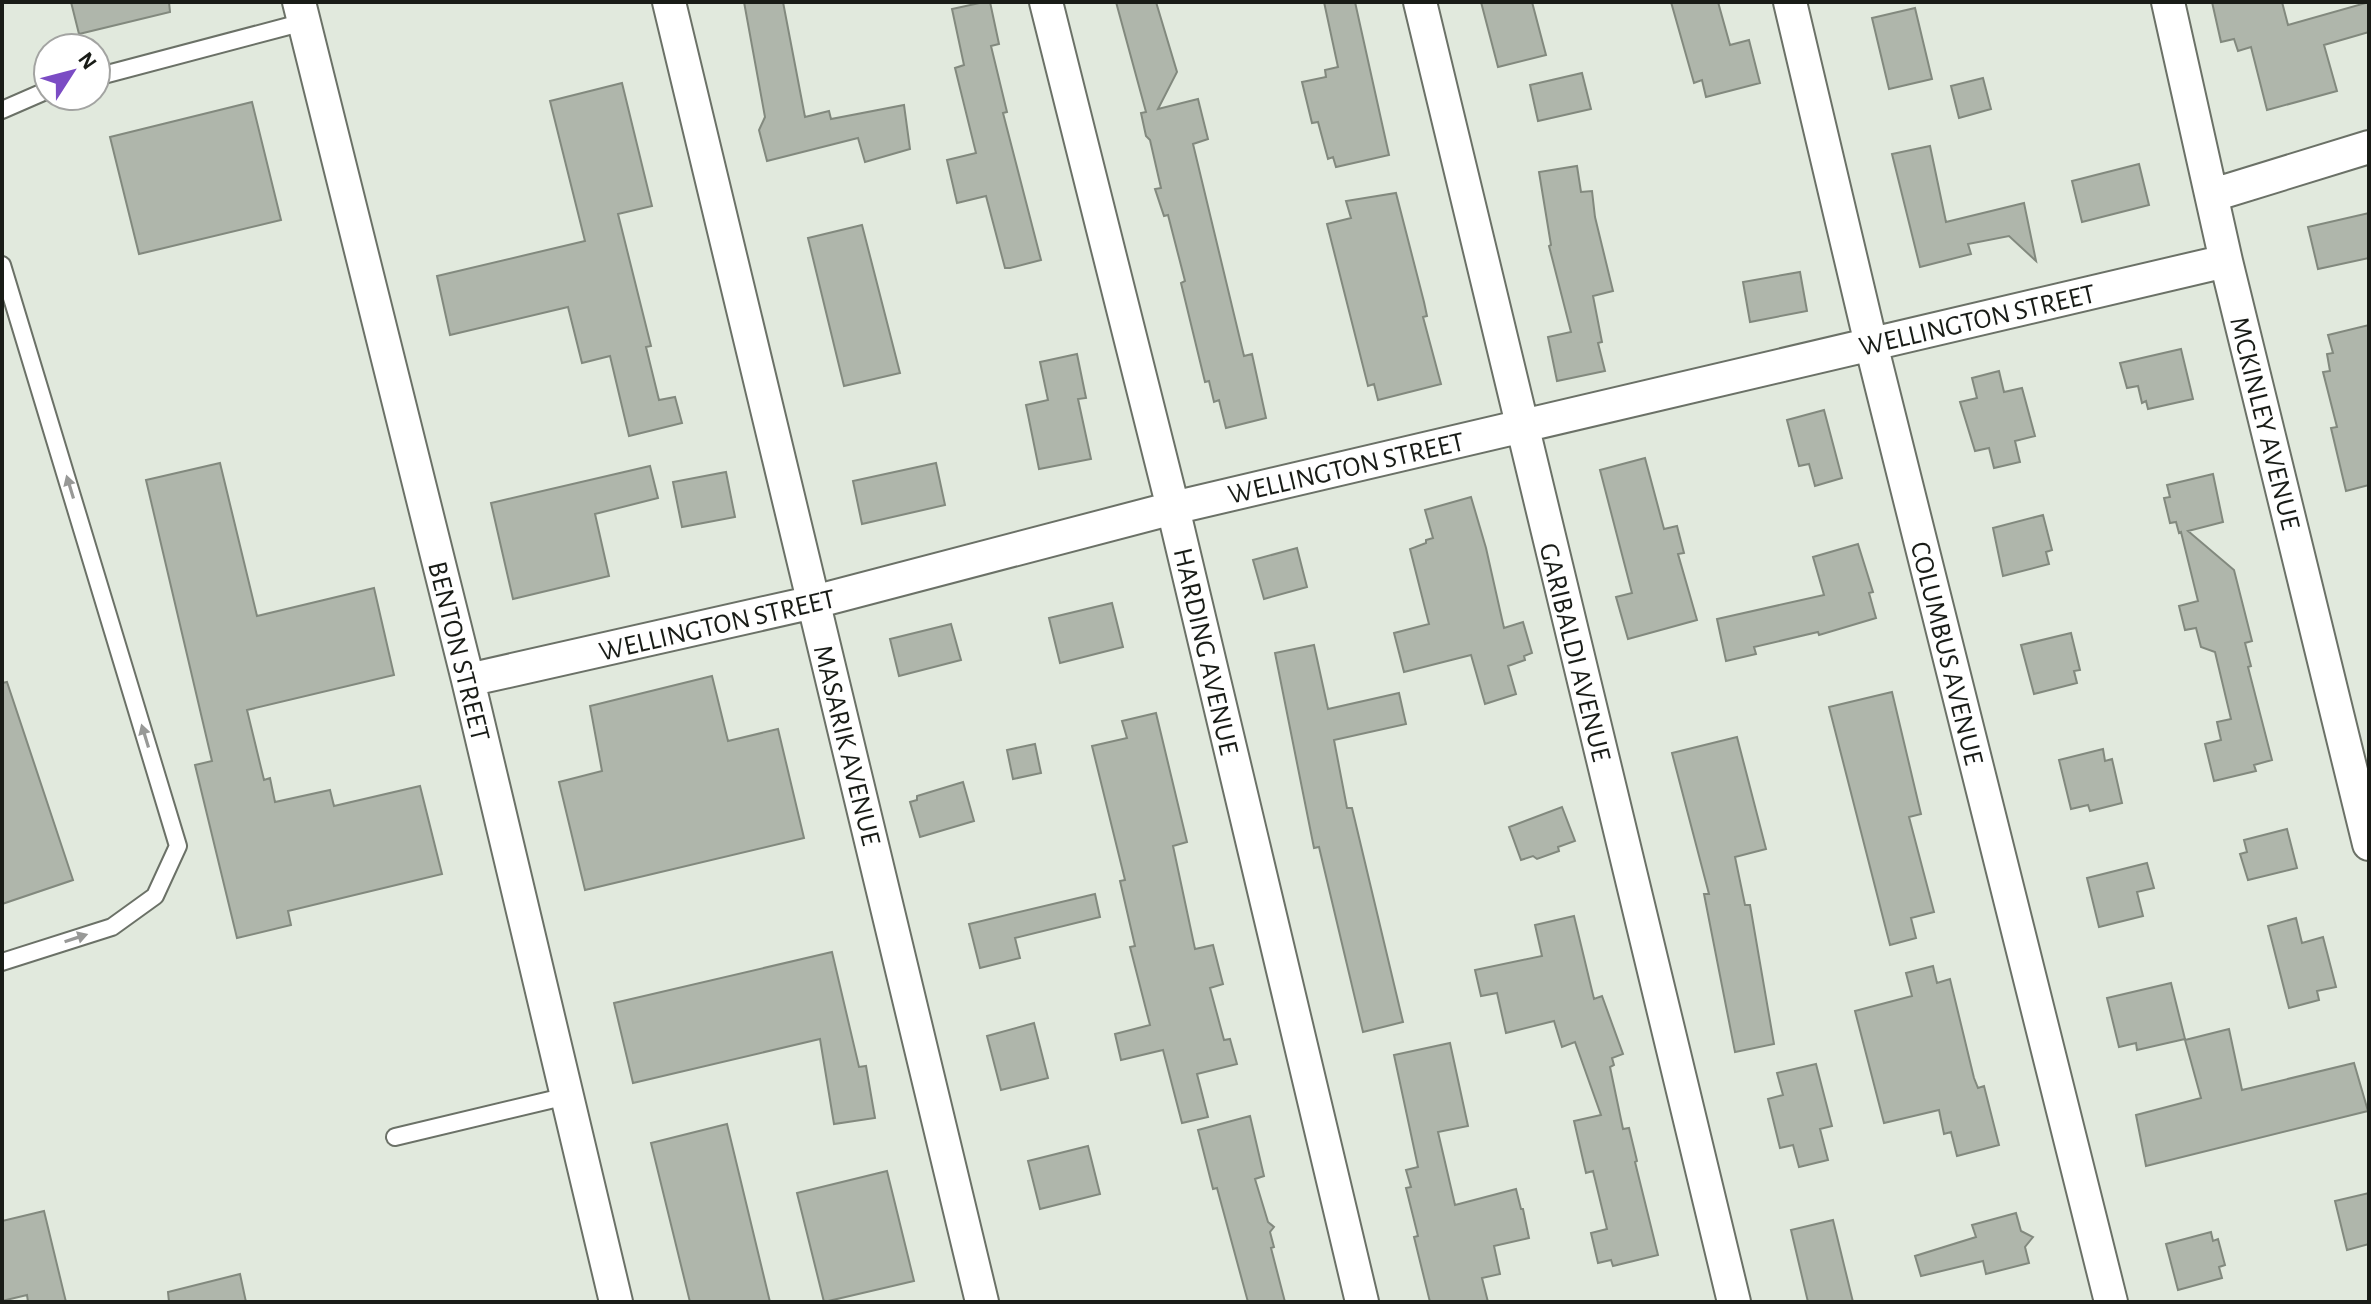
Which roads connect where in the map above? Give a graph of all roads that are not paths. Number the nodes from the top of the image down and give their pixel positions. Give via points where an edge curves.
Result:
1 (669, 2) edge
2 (1046, 2) edge
3 (1420, 2) edge
4 (1790, 2) edge
5 (2168, 2) edge
6 (302, 12) edge
7 (112, 72) edge
8 (32, 97) edge
9 (2, 110) edge
10 (2369, 147) edge
11 (2213, 195) junction
12 (2226, 261) junction
13 (2, 268) edge
14 (1871, 344) junction
15 (1520, 425) junction
16 (1173, 508) junction
17 (814, 602) junction
18 (468, 680) junction
19 (2369, 844) edge
20 (2, 962) edge
21 (567, 1096) junction
22 (395, 1137) dead end
23 (616, 1302) edge
24 (982, 1302) edge
25 (1362, 1302) edge
26 (1734, 1302) edge
27 (2111, 1302) edge

1 - 17 street, MASARIK AVENUE
2 - 16 street, HARDING AVENUE
3 - 15 street, GARIBALDI AVENUE
4 - 14 street, COLUMBUS AVENUE
5 - 11 street, MCKINLEY AVENUE
6 - 7 lane
6 - 18 street, BENTON STREET
8 - 9 lane
10 - 11 street
11 - 12 street, MCKINLEY AVENUE
12 - 14 street, WELLINGTON STREET
12 - 19 street, MCKINLEY AVENUE
20 -> 13 lane via 112,927 155,896 178,846
14 - 15 street, WELLINGTON STREET
14 - 27 street, COLUMBUS AVENUE
15 - 16 street, WELLINGTON STREET
15 - 26 street, GARIBALDI AVENUE
16 - 17 street, WELLINGTON STREET
16 - 25 street, HARDING AVENUE
17 - 18 street, WELLINGTON STREET
17 - 24 street, MASARIK AVENUE
18 - 21 street, BENTON STREET
21 - 22 lane
21 - 23 street, BENTON STREET

